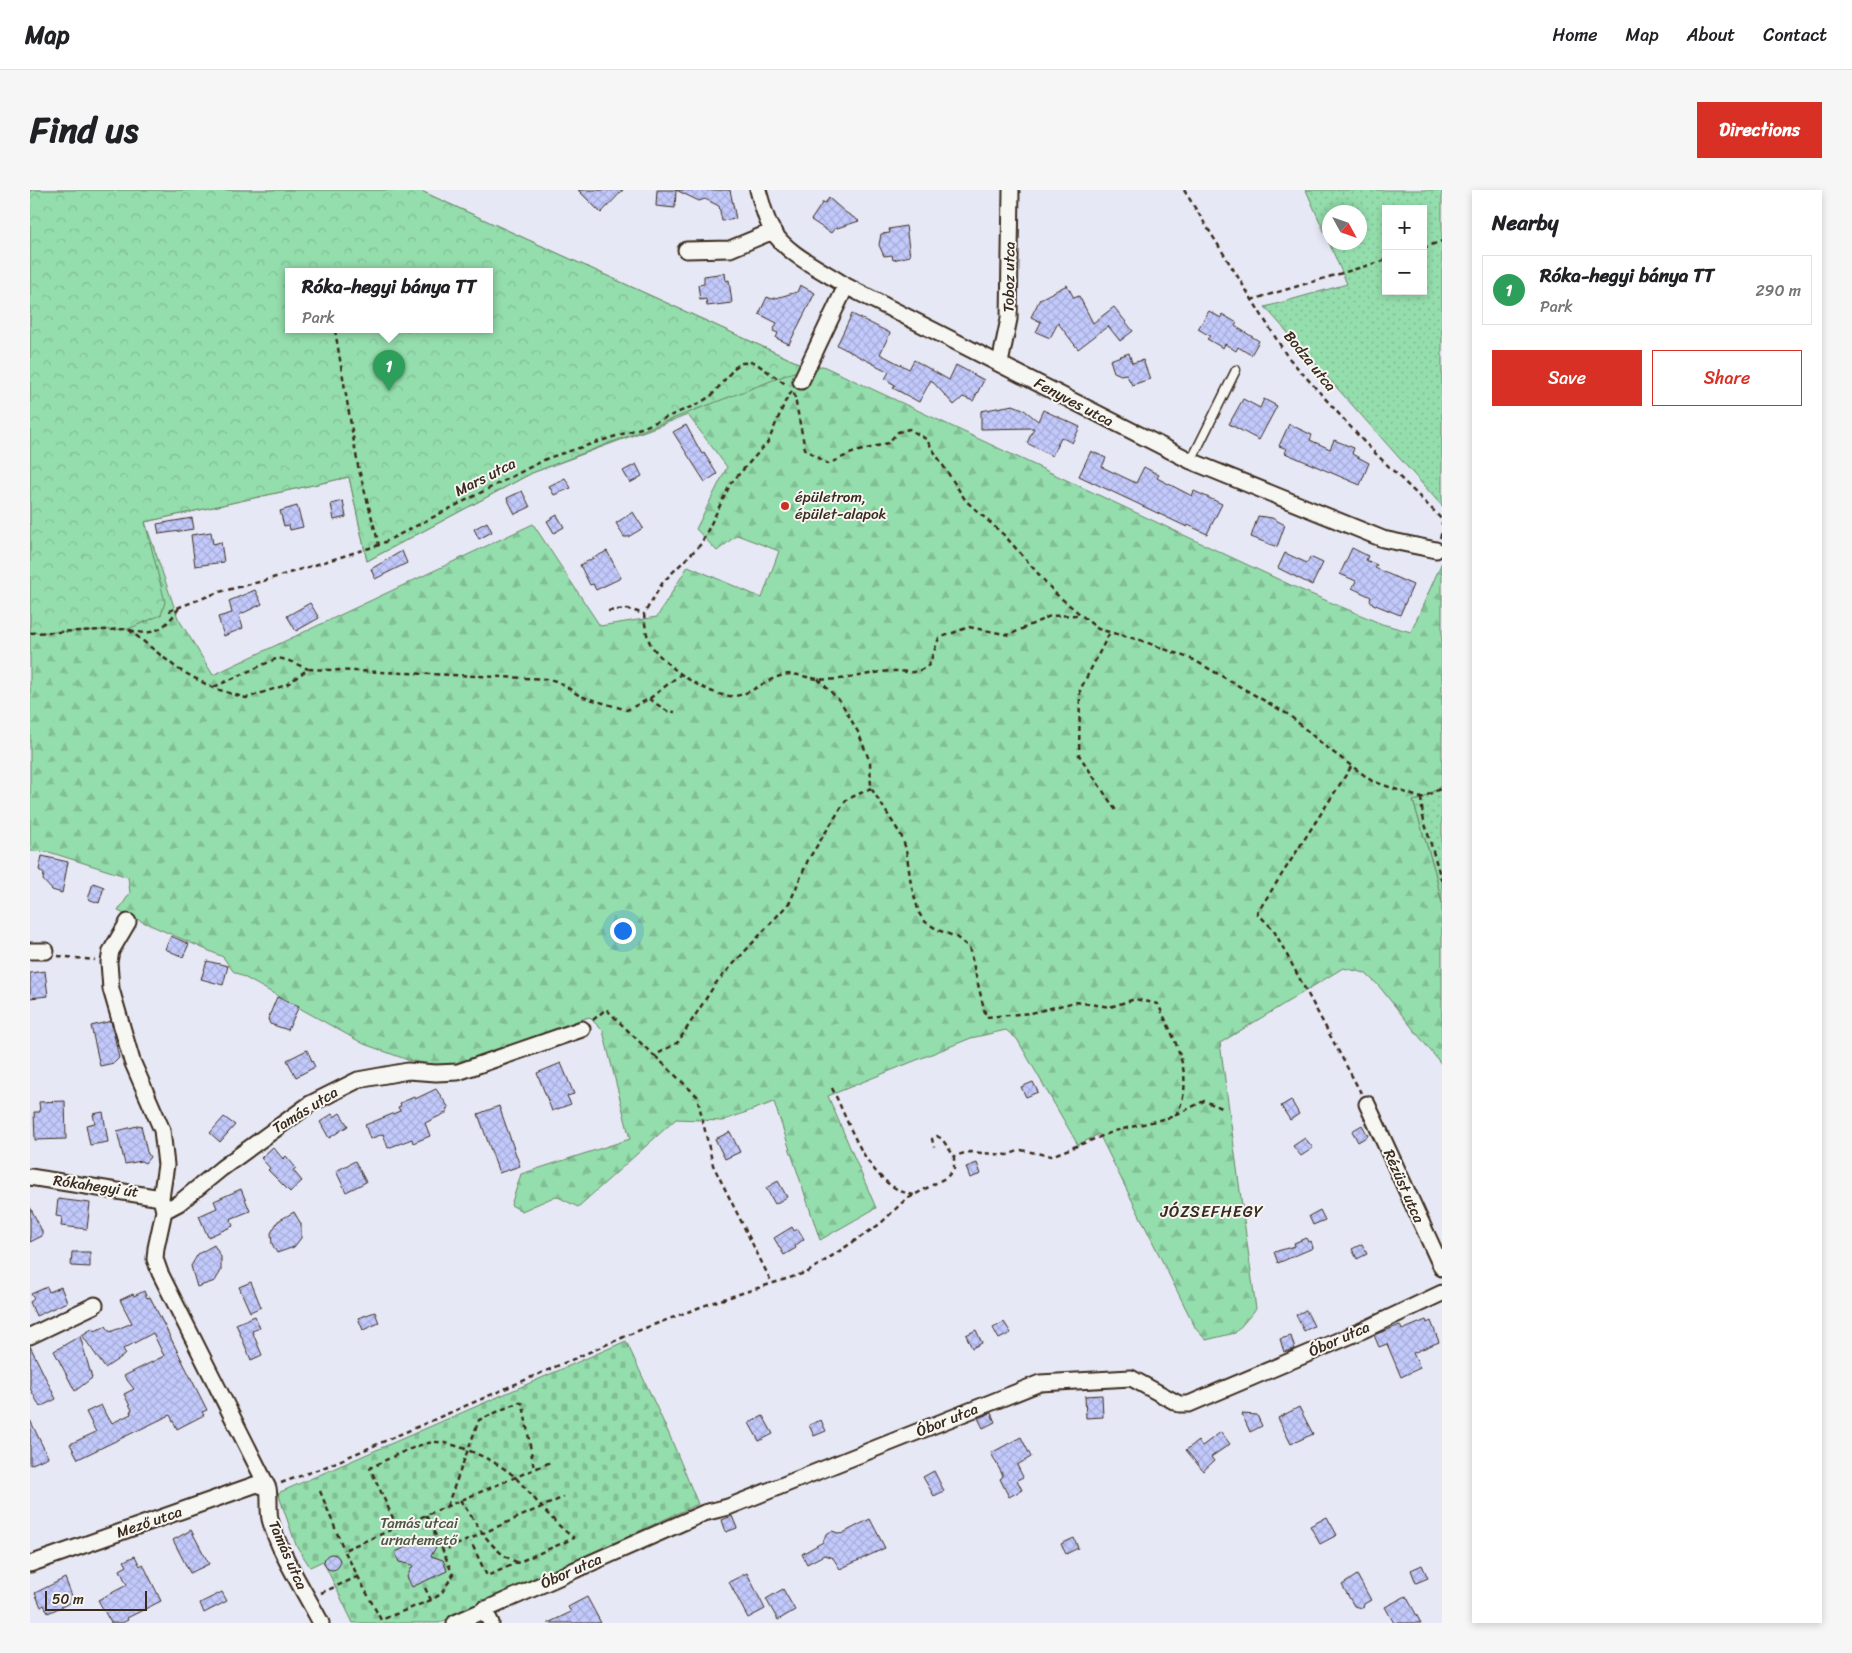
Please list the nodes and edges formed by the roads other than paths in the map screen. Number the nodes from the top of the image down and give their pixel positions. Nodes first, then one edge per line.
1 (758, 190) edge
2 (1011, 190) edge
3 (773, 231) junction
4 (686, 250) dead end
5 (846, 286) junction
6 (1000, 363) junction
7 (1236, 370) dead end
8 (797, 385) road end
9 (1191, 461) junction
10 (1436, 550) dead end
11 (128, 922) dead end
12 (30, 951) edge
13 (46, 951) road end
14 (582, 1029) road end
15 (1367, 1104) road end
16 (30, 1176) edge
17 (163, 1204) junction
18 (1442, 1268) edge
19 (1442, 1293) edge
20 (96, 1305) dead end
21 (30, 1336) edge
22 (268, 1488) junction
23 (30, 1564) edge
24 (484, 1609) junction
25 (321, 1623) edge
26 (454, 1623) edge
27 (491, 1623) edge

1 - 3 street, Fenyves utca
2 - 6 street, Toboz utca
3 - 4 street
3 - 5 street, Fenyves utca
5 - 6 street, Fenyves utca
5 - 8 street
6 - 9 street, Fenyves utca
7 - 9 lane
9 - 10 street, Fenyves utca
11 - 17 street, Tamás utca
12 - 13 street
14 - 17 street, Tamás utca
15 - 18 street, Rézüst utca
16 - 17 street, Rókahegyi út
17 - 22 street, Tamás utca
19 - 24 street, Óbor utca
20 - 21 street
22 - 23 street, Mező utca
22 - 25 street, Tamás utca
24 - 26 street, Óbor utca
24 - 27 street

